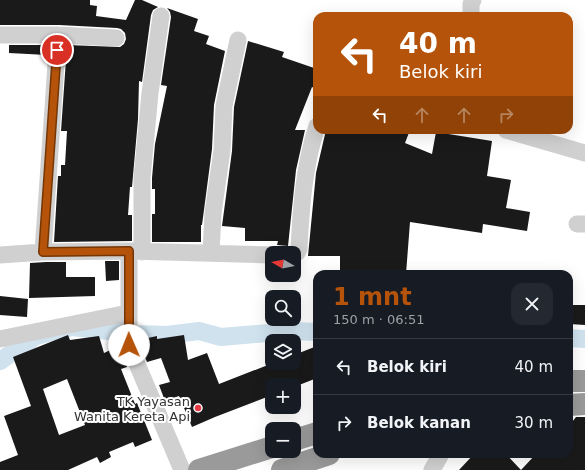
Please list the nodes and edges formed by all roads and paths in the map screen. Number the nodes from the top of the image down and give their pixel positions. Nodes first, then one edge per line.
1 (473, 0) edge
2 (471, 12) edge
3 (161, 16) dead end
4 (0, 35) edge
5 (58, 35) junction
6 (116, 38) dead end
7 (238, 40) dead end
8 (314, 134) edge
9 (520, 134) edge
10 (585, 153) edge
11 (297, 246) edge
12 (136, 251) junction
13 (43, 252) junction
14 (211, 253) junction
15 (0, 255) edge
16 (265, 255) edge
17 (129, 317) junction
18 (0, 339) edge
19 (573, 381) edge
20 (585, 381) edge
21 (585, 404) edge
22 (573, 405) edge
23 (313, 434) edge
24 (301, 438) edge
25 (265, 449) edge
26 (317, 458) edge
27 (432, 458) edge
28 (438, 458) edge
29 (182, 470) edge
30 (199, 470) edge
31 (282, 470) edge
32 (431, 470) edge

1 - 2 street
3 - 12 street
4 - 5 street
5 - 6 street
5 - 13 street
7 - 14 street
8 - 11 street
9 - 10 street
12 - 13 street
12 - 14 street
12 - 17 street
13 - 15 street
14 - 16 street
17 - 18 street
17 - 29 street
19 - 20 highway
21 - 22 highway
23 - 24 highway
25 - 30 highway
26 - 31 highway
27 - 32 street
28 - 32 street

